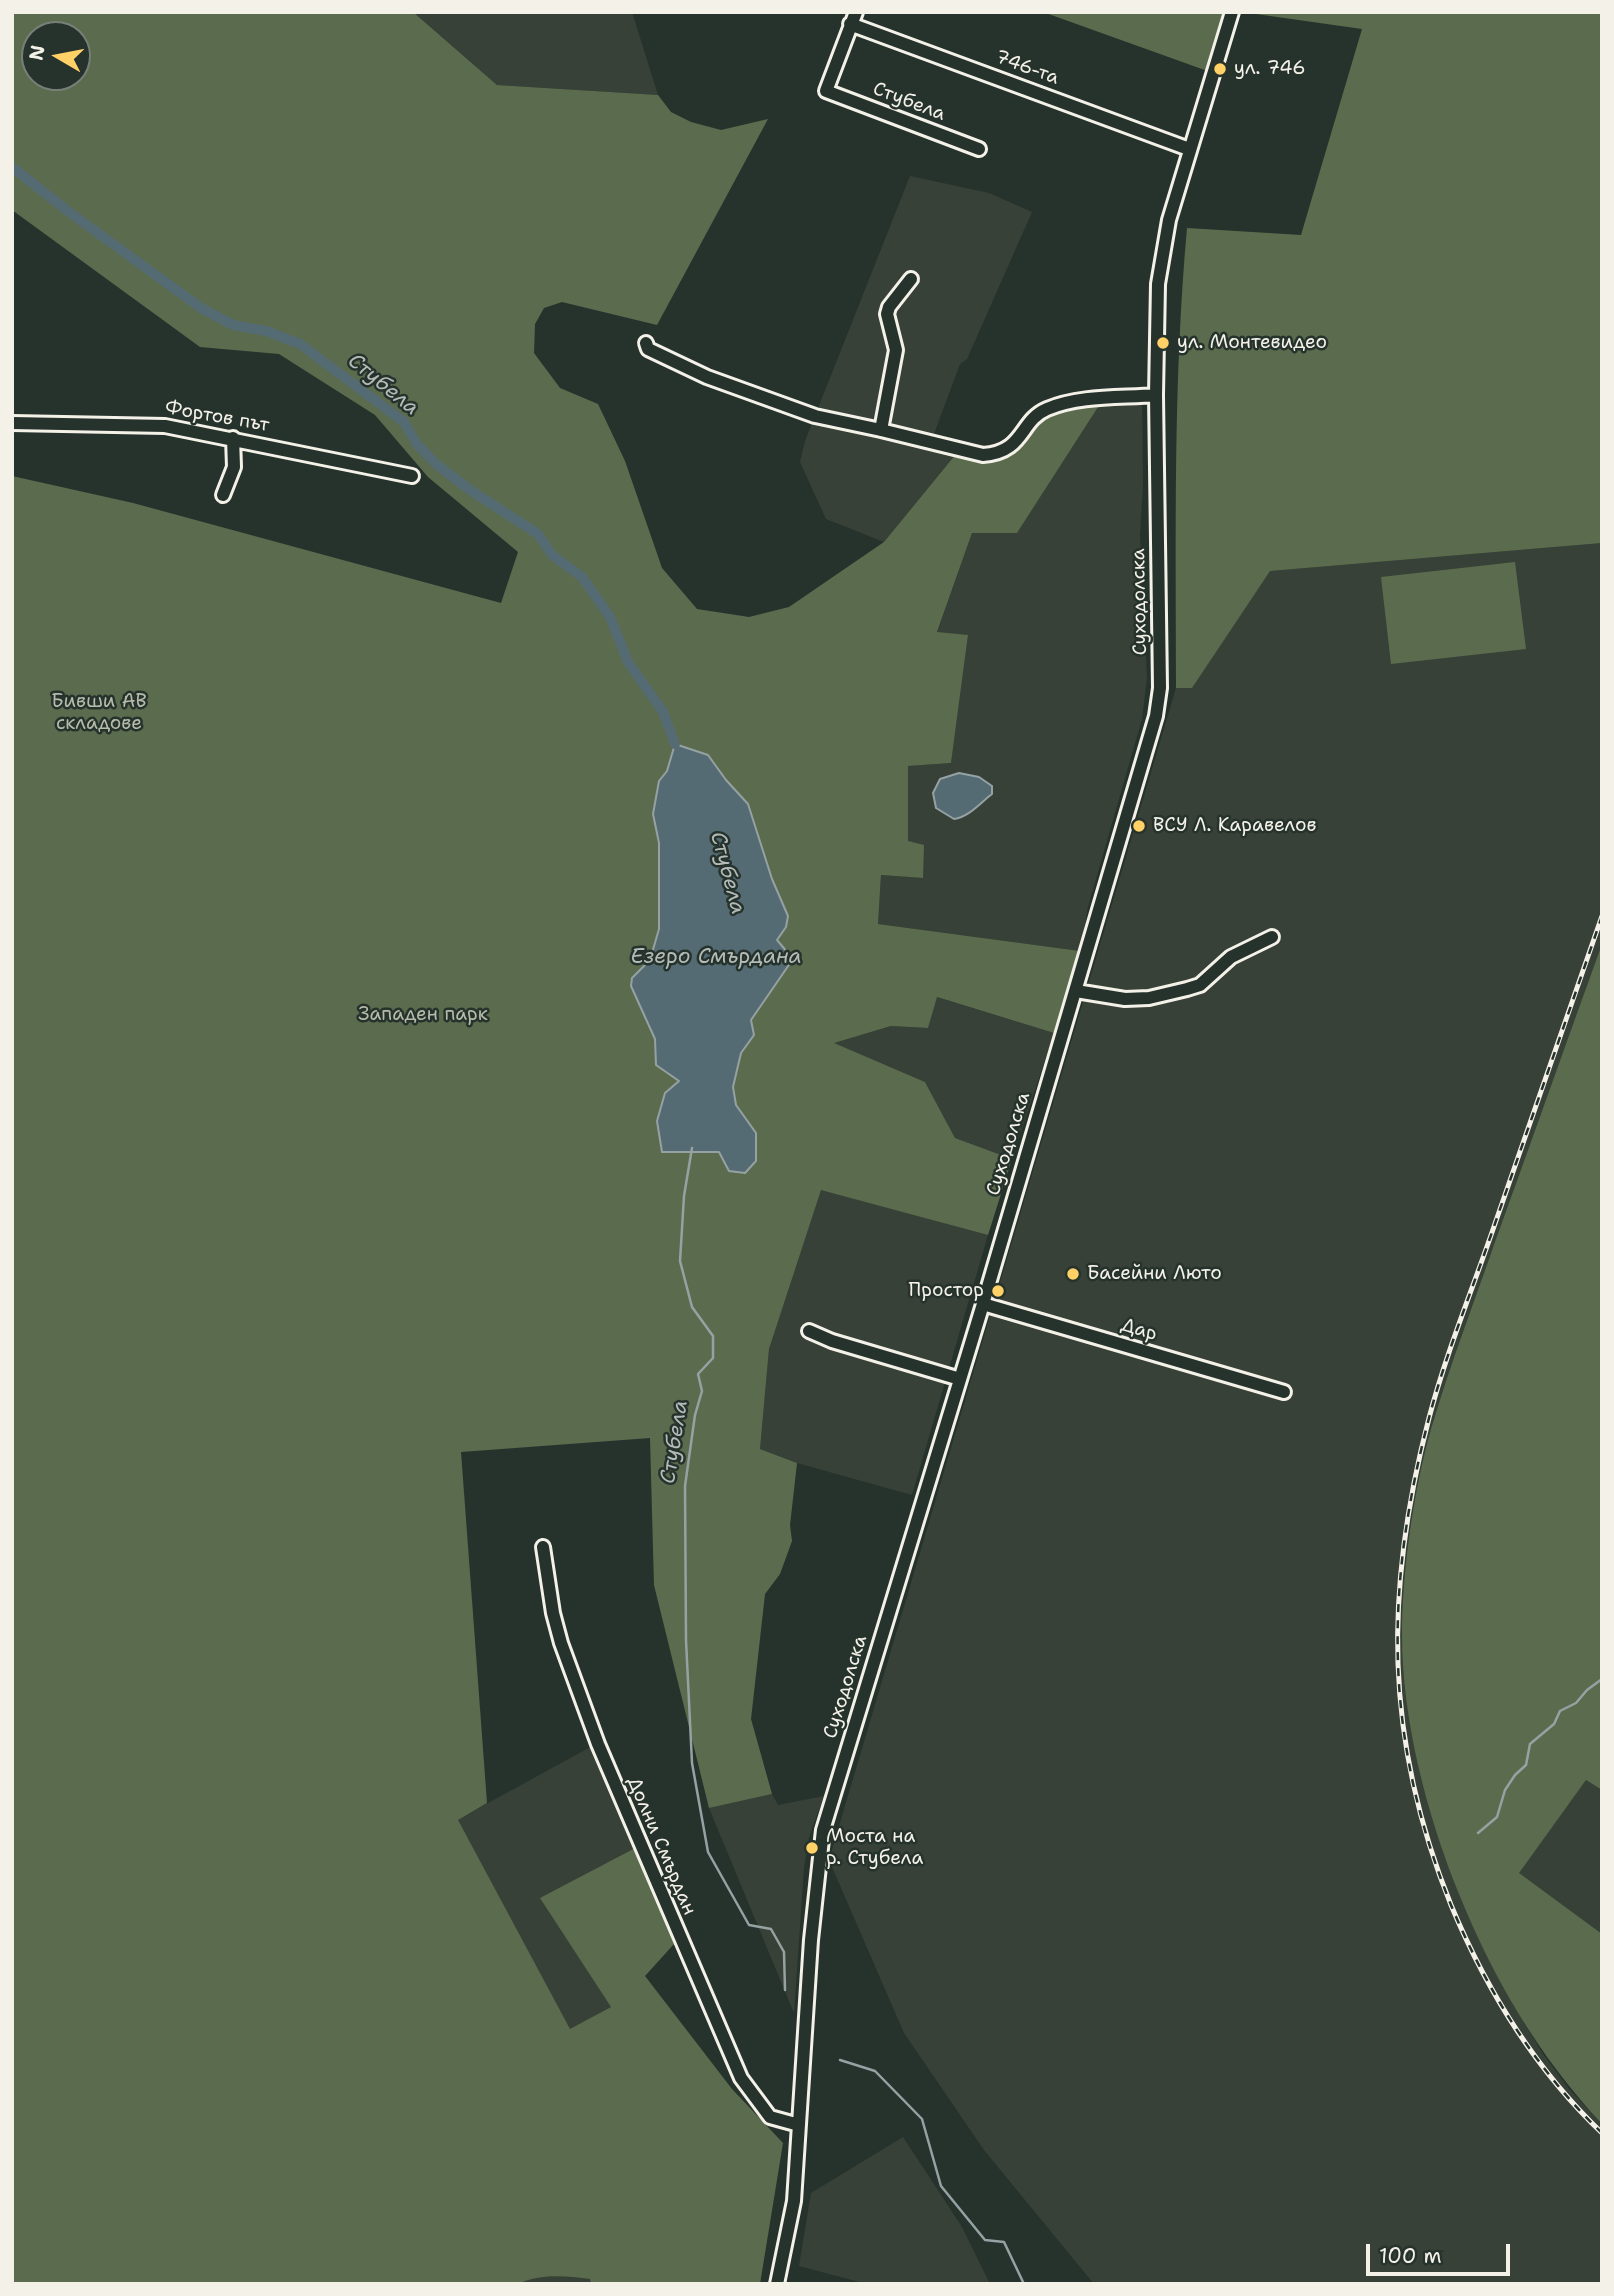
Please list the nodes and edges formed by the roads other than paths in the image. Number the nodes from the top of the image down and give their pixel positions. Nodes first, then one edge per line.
1 (1232, 12) edge
2 (853, 18) edge
3 (979, 149) dead end
4 (1189, 149) junction
5 (911, 279) dead end
6 (646, 343) dead end
7 (1156, 395) junction
8 (12, 423) edge
9 (881, 429) junction
10 (233, 438) junction
11 (412, 476) dead end
12 (223, 495) dead end
13 (1272, 937) dead end
14 (1076, 991) junction
15 (983, 1304) junction
16 (809, 1331) dead end
17 (960, 1379) junction
18 (1284, 1392) dead end
19 (542, 1547) dead end
20 (799, 2124) junction
21 (777, 2284) edge

1 - 4 street, Суходолска
2 - 3 street, Стубела
2 - 4 street, 746-та
4 - 7 street, Суходолска
5 - 9 street
6 - 9 street
7 - 9 street
7 - 14 street, Суходолска
8 - 10 street, Фортов път
10 - 11 street, Фортов път
10 - 12 street
13 - 14 street
14 - 15 street, Суходолска
15 - 17 street, Суходолска
15 - 18 street, Дар
16 - 17 street
17 - 20 street, Суходолска
19 - 20 street, Долни Смърдан
20 - 21 street, Суходолска

